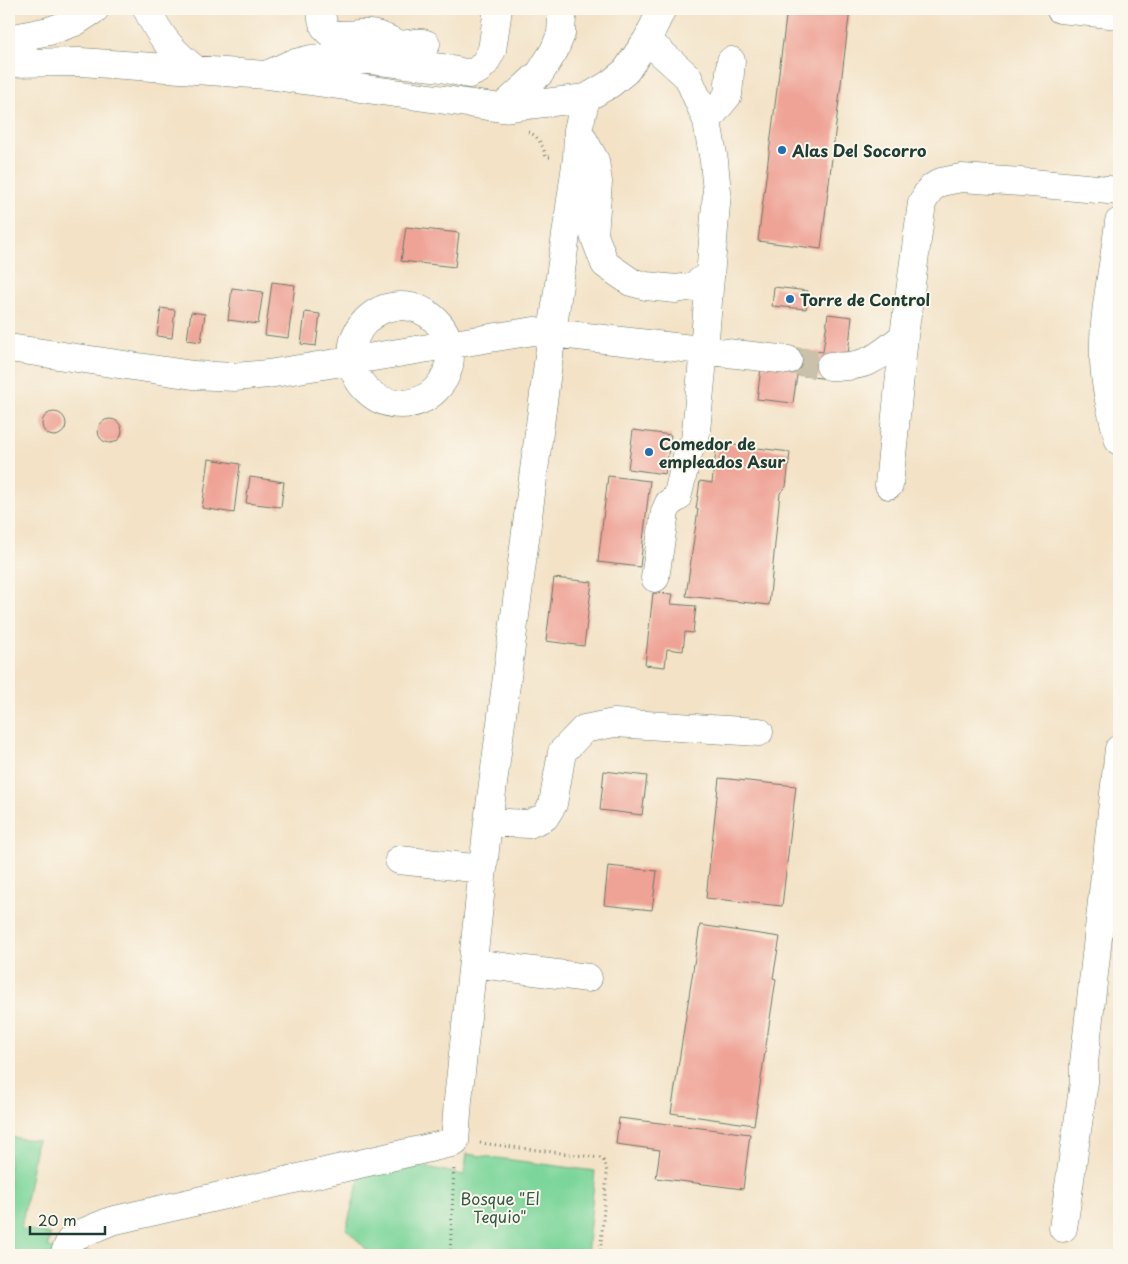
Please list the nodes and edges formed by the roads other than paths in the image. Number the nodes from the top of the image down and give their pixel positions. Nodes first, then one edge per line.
1 (96, 9) edge
2 (147, 9) edge
3 (321, 9) edge
4 (498, 9) edge
5 (564, 9) edge
6 (662, 9) edge
7 (1060, 9) edge
8 (1119, 15) edge
9 (9, 39) edge
10 (647, 40) junction
11 (426, 44) dead end
12 (731, 61) dead end
13 (9, 63) edge
14 (196, 70) junction
15 (267, 75) junction
16 (586, 98) junction
17 (502, 108) junction
18 (707, 121) junction
19 (578, 130) junction
20 (1119, 191) edge
21 (1119, 222) edge
22 (710, 274) junction
23 (552, 333) junction
24 (904, 336) junction
25 (450, 344) junction
26 (9, 348) edge
27 (704, 350) junction
28 (352, 360) junction
29 (788, 360) tunnel mouth
30 (830, 366) tunnel mouth
31 (1119, 441) edge
32 (889, 485) dead end
33 (655, 578) dead end
34 (759, 732) dead end
35 (1119, 749) edge
36 (488, 822) junction
37 (399, 860) dead end
38 (483, 870) junction
39 (473, 964) junction
40 (588, 978) dead end
41 (1063, 1228) dead end
42 (64, 1255) edge

1 - 9 street
2 - 14 street
3 - 11 street
4 - 15 street
5 - 17 street
6 - 10 street
7 - 8 street
10 - 16 street
10 - 18 street
12 - 18 street
13 - 14 street
14 - 15 street
15 - 17 street
16 - 17 street
16 - 19 street
18 - 22 street
19 - 22 street
19 - 23 street
20 - 24 street
21 - 31 street
22 - 27 street
23 - 25 street
23 - 27 street
23 - 36 street
24 - 30 street
24 - 32 street
25 - 28 street
25 - 28 street
25 - 28 street
26 - 28 street
27 - 29 street
27 - 33 street
34 - 36 street
35 - 41 street
36 - 38 street
37 - 38 street
38 - 39 street
39 - 40 street
39 - 42 street

